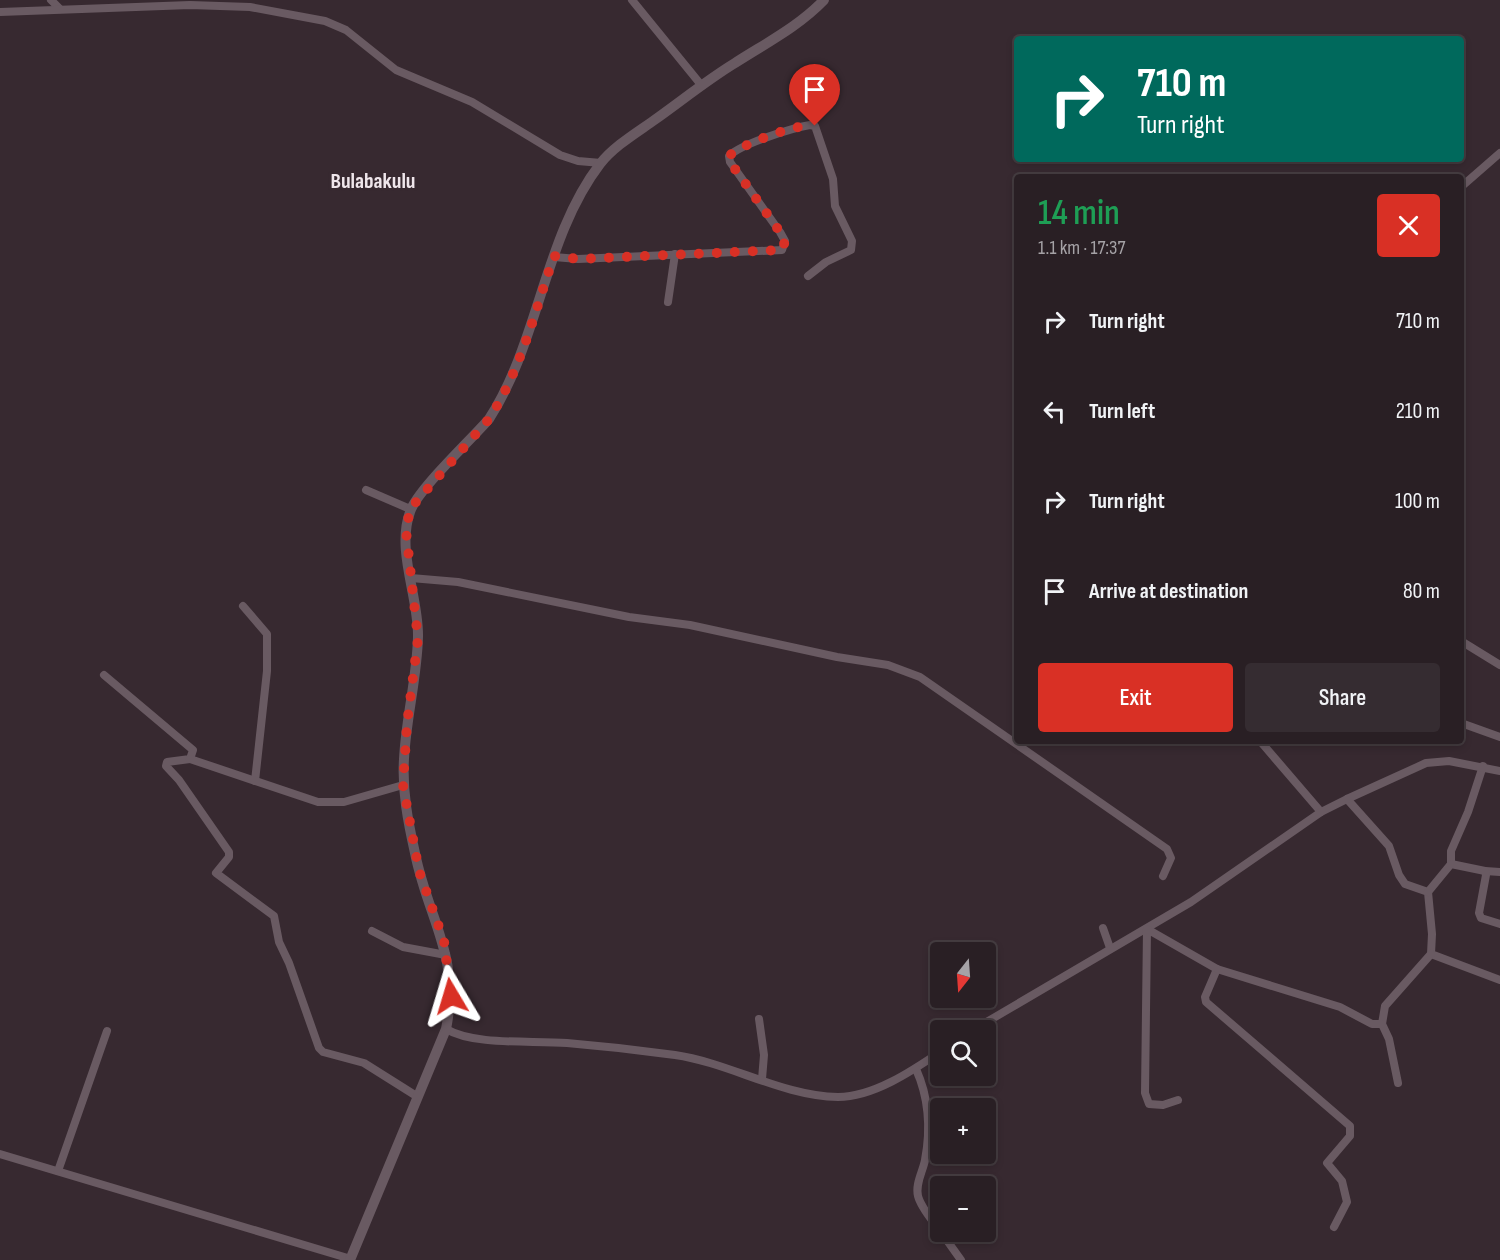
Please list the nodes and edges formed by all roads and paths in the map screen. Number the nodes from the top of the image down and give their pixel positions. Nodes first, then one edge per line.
1 (51, 0) edge
2 (632, 0) edge
3 (824, 0) edge
4 (60, 9) junction
5 (0, 12) edge
6 (702, 86) junction
7 (1500, 153) edge
8 (600, 164) junction
9 (1464, 184) edge
10 (675, 254) junction
11 (554, 256) junction
12 (808, 276) dead end
13 (668, 302) dead end
14 (366, 490) dead end
15 (410, 509) junction
16 (411, 578) junction
17 (243, 606) dead end
18 (1464, 643) edge
19 (1500, 665) edge
20 (104, 675) dead end
21 (1464, 724) edge
22 (1500, 737) edge
23 (1014, 742) edge
24 (1017, 744) edge
25 (1263, 744) edge
26 (190, 759) junction
27 (1483, 766) junction
28 (1500, 771) edge
29 (255, 781) junction
30 (403, 785) junction
31 (1347, 799) junction
32 (1322, 812) junction
33 (1451, 864) junction
34 (1485, 871) junction
35 (1500, 872) edge
36 (1162, 876) dead end
37 (1428, 892) junction
38 (1500, 924) edge
39 (1103, 928) dead end
40 (1147, 929) junction
41 (372, 931) dead end
42 (1110, 948) junction
43 (1431, 954) junction
44 (446, 955) junction
45 (1218, 969) junction
46 (1500, 980) edge
47 (759, 1019) dead end
48 (990, 1020) edge
49 (1382, 1024) junction
50 (446, 1029) junction
51 (108, 1031) dead end
52 (930, 1059) edge
53 (916, 1069) junction
54 (762, 1079) junction
55 (1398, 1083) dead end
56 (418, 1097) junction
57 (1178, 1101) dead end
58 (0, 1154) edge
59 (58, 1170) junction
60 (930, 1216) edge
61 (1334, 1227) dead end
62 (949, 1242) edge
63 (351, 1260) edge
64 (961, 1260) edge

1 - 4 street
2 - 6 street
3 - 6 street
4 - 5 street
4 - 8 street
6 - 8 street
7 - 9 street
8 - 11 street
10 - 11 street
10 - 12 street
10 - 13 street
11 - 15 street
14 - 15 street
15 - 16 street
16 - 23 street
16 - 30 street
17 - 29 street
18 - 19 street
20 - 26 street
21 - 22 street
24 - 36 street
25 - 32 street
26 - 29 street
26 - 56 street
27 - 28 street
27 - 31 street
27 - 33 street
29 - 30 street
30 - 44 street
31 - 32 street
31 - 37 street
32 - 40 street
33 - 34 street
33 - 37 street
34 - 35 street
34 - 38 street
37 - 43 street
39 - 42 street
40 - 42 street
40 - 45 street
40 - 57 street
41 - 44 street
42 - 48 street
43 - 46 street
43 - 49 street
44 - 50 street
45 - 49 street
45 - 61 street
47 - 54 street
49 - 55 street
50 - 54 street
50 - 56 street
51 - 59 street
52 - 53 street
53 - 54 street
53 - 60 street
56 - 63 street
58 - 59 street
59 - 63 street
62 - 64 street

